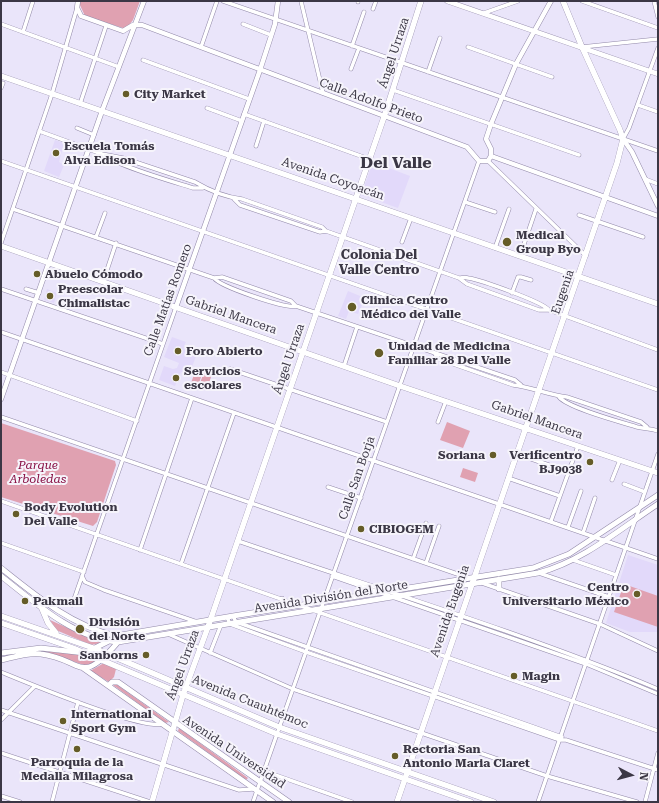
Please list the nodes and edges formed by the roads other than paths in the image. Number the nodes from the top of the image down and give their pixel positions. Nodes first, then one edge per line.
1 (33, 1) edge
2 (78, 1) edge
3 (144, 1) edge
4 (217, 1) edge
5 (223, 1) edge
6 (278, 1) edge
7 (301, 1) edge
8 (376, 1) edge
9 (421, 1) edge
10 (447, 1) edge
11 (518, 1) edge
12 (551, 1) edge
13 (563, 1) edge
14 (582, 1) edge
15 (654, 1) edge
16 (373, 9) dead end
17 (364, 12) dead end
18 (483, 14) junction
19 (77, 15) junction
20 (658, 17) edge
21 (276, 19) junction
22 (1, 24) edge
23 (136, 24) junction
24 (243, 24) dead end
25 (106, 26) junction
26 (658, 28) edge
27 (307, 30) junction
28 (534, 31) junction
29 (23, 32) junction
30 (271, 35) junction
31 (440, 38) dead end
32 (658, 39) edge
33 (352, 46) junction
34 (201, 47) junction
35 (468, 47) dead end
36 (582, 47) junction
37 (66, 48) junction
38 (359, 48) junction
39 (658, 48) edge
40 (96, 58) junction
41 (143, 60) dead end
42 (402, 63) junction
43 (516, 64) junction
44 (119, 67) junction
45 (351, 69) dead end
46 (260, 70) junction
47 (650, 71) junction
48 (428, 72) junction
49 (658, 74) edge
50 (1, 76) edge
51 (552, 77) dead end
52 (3, 83) dead end
53 (1, 88) edge
54 (393, 90) junction
55 (52, 94) junction
56 (323, 94) junction
57 (502, 97) junction
58 (250, 99) junction
59 (80, 104) junction
60 (638, 105) junction
61 (207, 108) dead end
62 (102, 112) junction
63 (658, 112) edge
64 (244, 114) junction
65 (384, 117) junction
66 (242, 121) junction
67 (264, 121) junction
68 (491, 124) junction
69 (77, 128) dead end
70 (39, 131) junction
71 (94, 135) junction
72 (623, 138) junction
73 (256, 146) dead end
74 (89, 149) junction
75 (658, 151) edge
76 (102, 154) junction
77 (230, 155) junction
78 (579, 155) dead end
79 (123, 158) junction
80 (369, 158) junction
81 (489, 158) junction
82 (1, 161) edge
83 (479, 161) junction
84 (122, 164) junction
85 (150, 167) junction
86 (26, 170) junction
87 (149, 173) junction
88 (183, 178) junction
89 (645, 179) junction
90 (181, 184) junction
91 (658, 184) edge
92 (76, 188) junction
93 (203, 188) junction
94 (217, 193) junction
95 (606, 197) junction
96 (356, 198) junction
97 (234, 199) junction
98 (465, 202) junction
99 (658, 206) edge
100 (13, 209) junction
101 (509, 209) dead end
102 (536, 209) junction
103 (495, 212) dead end
104 (104, 213) dead end
105 (579, 215) dead end
106 (658, 216) edge
107 (411, 218) junction
108 (598, 222) junction
109 (63, 225) junction
110 (203, 231) junction
111 (326, 231) junction
112 (454, 233) junction
113 (96, 237) junction
114 (343, 237) junction
115 (643, 237) dead end
116 (402, 242) dead end
117 (116, 243) junction
118 (1, 244) edge
119 (495, 248) junction
120 (520, 256) junction
121 (586, 256) junction
122 (50, 263) junction
123 (190, 269) junction
124 (441, 272) junction
125 (329, 276) junction
126 (579, 277) junction
127 (214, 278) junction
128 (459, 278) junction
129 (532, 280) dead end
130 (103, 282) junction
131 (1, 289) edge
132 (26, 289) dead end
133 (255, 289) junction
134 (510, 292) junction
135 (39, 293) junction
136 (253, 295) junction
137 (505, 298) junction
138 (36, 302) junction
139 (658, 304) edge
140 (296, 306) junction
141 (176, 307) junction
142 (428, 310) junction
143 (548, 310) junction
144 (316, 313) junction
145 (566, 316) junction
146 (357, 327) junction
147 (1, 332) edge
148 (22, 340) junction
149 (163, 344) junction
150 (414, 347) junction
151 (658, 350) edge
152 (303, 352) junction
153 (435, 354) junction
154 (553, 354) junction
155 (344, 366) junction
156 (476, 366) junction
157 (230, 369) dead end
158 (474, 371) junction
159 (1, 372) edge
160 (10, 375) junction
161 (150, 383) junction
162 (522, 385) junction
163 (400, 386) junction
164 (290, 390) junction
165 (658, 390) edge
166 (539, 391) junction
167 (559, 397) junction
168 (192, 398) junction
169 (1, 399) edge
170 (446, 401) junction
171 (602, 408) junction
172 (234, 413) junction
173 (600, 415) junction
174 (1, 417) edge
175 (137, 421) junction
176 (387, 422) junction
177 (438, 422) dead end
178 (276, 427) junction
179 (647, 427) junction
180 (526, 428) junction
181 (658, 431) edge
182 (578, 446) junction
183 (517, 454) junction
184 (658, 454) edge
185 (124, 459) junction
186 (374, 460) junction
187 (620, 460) junction
188 (569, 472) junction
189 (655, 472) edge
190 (166, 473) junction
191 (508, 478) junction
192 (612, 480) dead end
193 (624, 484) dead end
194 (328, 487) dead end
195 (207, 488) junction
196 (581, 491) dead end
197 (645, 492) junction
198 (658, 495) edge
199 (560, 496) junction
200 (361, 498) junction
201 (595, 498) dead end
202 (1, 502) edge
203 (251, 503) junction
204 (499, 503) junction
205 (658, 504) edge
206 (640, 507) junction
207 (635, 519) junction
208 (551, 521) junction
209 (426, 523) dead end
210 (439, 526) dead end
211 (568, 527) junction
212 (583, 533) junction
213 (97, 535) junction
214 (347, 536) junction
215 (595, 537) junction
216 (604, 540) junction
217 (238, 541) junction
218 (1, 543) edge
219 (626, 548) junction
220 (140, 550) junction
221 (413, 559) junction
222 (658, 559) edge
223 (573, 560) junction
224 (426, 563) junction
225 (181, 564) junction
226 (1, 568) edge
227 (538, 573) junction
228 (83, 574) junction
229 (333, 575) junction
230 (616, 575) junction
231 (1, 576) edge
232 (225, 579) junction
233 (499, 579) junction
234 (471, 581) junction
235 (481, 582) junction
236 (499, 589) junction
237 (381, 593) junction
238 (391, 594) junction
239 (402, 595) junction
240 (37, 596) junction
241 (609, 596) junction
242 (282, 599) junction
243 (324, 602) junction
244 (72, 605) dead end
245 (301, 605) junction
246 (41, 606) junction
247 (282, 608) junction
248 (313, 610) junction
249 (321, 610) junction
250 (1, 616) edge
251 (232, 616) junction
252 (227, 617) junction
253 (459, 617) junction
254 (210, 620) junction
255 (198, 622) junction
256 (1, 623) edge
257 (233, 623) junction
258 (600, 624) junction
259 (221, 625) junction
260 (208, 627) junction
261 (58, 634) junction
262 (167, 634) junction
263 (116, 636) junction
264 (525, 640) junction
265 (108, 642) junction
266 (118, 642) junction
267 (307, 647) junction
268 (200, 648) junction
269 (96, 649) junction
270 (658, 651) edge
271 (210, 652) junction
272 (306, 652) junction
273 (1, 653) edge
274 (85, 653) junction
275 (108, 654) junction
276 (446, 656) junction
277 (1, 660) edge
278 (102, 660) junction
279 (587, 660) junction
280 (586, 664) junction
281 (605, 667) junction
282 (83, 668) junction
283 (371, 670) junction
284 (1, 672) edge
285 (604, 672) junction
286 (369, 674) junction
287 (630, 680) junction
288 (109, 685) junction
289 (35, 686) junction
290 (186, 687) junction
291 (293, 689) junction
292 (658, 689) edge
293 (183, 694) junction
294 (433, 694) junction
295 (658, 694) edge
296 (445, 696) junction
297 (443, 700) junction
298 (573, 701) junction
299 (78, 702) junction
300 (1, 710) edge
301 (8, 713) junction
302 (498, 717) junction
303 (1, 720) edge
304 (174, 723) junction
305 (162, 724) junction
306 (279, 728) junction
307 (172, 731) junction
308 (658, 731) edge
309 (420, 732) junction
310 (70, 733) junction
311 (277, 734) junction
312 (561, 738) junction
313 (1, 753) edge
314 (658, 753) edge
315 (163, 764) junction
316 (656, 769) edge
317 (264, 771) junction
318 (60, 772) junction
319 (407, 772) junction
320 (547, 776) junction
321 (404, 780) junction
322 (260, 782) junction
323 (255, 790) junction
324 (1, 796) edge
325 (20, 802) edge
326 (52, 802) edge
327 (151, 802) edge
328 (254, 802) edge
329 (273, 802) edge
330 (289, 802) edge
331 (352, 802) edge
332 (397, 802) edge
333 (471, 802) edge
334 (494, 802) edge
335 (538, 802) edge
336 (637, 802) edge
337 (645, 802) edge

1 - 29 street
2 - 19 street
3 - 23 street
4 - 34 street
5 - 21 street
6 - 21 street, Calle Matías Romero
7 - 27 street
8 - 16 street
9 - 42 main road, Ángel Urraza
10 - 18 street
11 - 18 street
12 - 28 street
13 - 36 main road
14 - 26 street
15 - 20 street
17 - 33 street
18 - 28 street
19 - 25 street
19 - 37 street
21 - 27 street
21 - 30 street, Calle Matías Romero
22 - 29 street
23 - 25 street
23 - 34 street, Calle Adolfo Prieto
23 - 44 street
24 - 30 street
25 - 40 street
27 - 33 street
27 - 56 street
28 - 36 street
28 - 43 street
29 - 37 street
30 - 46 street, Calle Matías Romero
31 - 48 street
32 - 36 street
33 - 38 street
34 - 46 street, Calle Adolfo Prieto
35 - 43 street
36 - 47 street
36 - 72 main road
37 - 40 street
37 - 55 street
38 - 42 street
38 - 45 street
39 - 47 street
40 - 44 street
40 - 59 street
41 - 58 street
42 - 48 street
42 - 54 main road, Ángel Urraza
43 - 51 street
43 - 57 street
44 - 62 street
46 - 56 street, Calle Adolfo Prieto
46 - 58 street, Calle Matías Romero
47 - 49 street
47 - 60 street
48 - 57 street
50 - 55 main road, Avenida Coyoacán
52 - 53 street
54 - 65 main road, Ángel Urraza
54 - 68 street
55 - 59 main road, Avenida Coyoacán
55 - 70 street
56 - 65 street, Calle Adolfo Prieto
57 - 68 street
57 - 72 street
58 - 64 street, Calle Matías Romero
59 - 62 main road, Avenida Coyoacán
60 - 63 street
60 - 72 street
61 - 66 street
62 - 71 street
62 - 77 main road, Avenida Coyoacán
64 - 66 street, Calle Matías Romero
64 - 67 street
65 - 80 main road, Ángel Urraza
65 - 83 street, Calle Adolfo Prieto
66 - 77 street, Calle Matías Romero
67 - 73 street
67 - 80 street
68 - 78 street
68 - 81 street
69 - 71 street
70 - 74 street
70 - 86 street
71 - 74 street
72 - 75 street
72 - 89 street
72 - 95 main road, Eugenia
74 - 76 street
74 - 92 street
76 - 79 street
76 - 84 street
77 - 94 street, Calle Matías Romero
77 - 96 main road, Avenida Coyoacán
79 - 84 street
79 - 85 street
80 - 96 main road, Ángel Urraza
81 - 83 street
81 - 95 street
81 - 102 street
82 - 86 street
83 - 98 street, Calle San Borja
84 - 87 street
85 - 87 street
85 - 88 street
86 - 92 street
86 - 100 street
87 - 90 street
88 - 90 street
88 - 93 street
89 - 91 street
89 - 99 street
90 - 93 street
92 - 109 street
92 - 110 street
93 - 94 street
94 - 97 street
94 - 110 street, Calle Matías Romero
95 - 106 street
95 - 108 main road, Eugenia
96 - 107 main road, Avenida Coyoacán
96 - 114 main road, Ángel Urraza
97 - 111 street
97 - 111 street
98 - 103 street
98 - 112 street, Calle San Borja
100 - 109 street
100 - 118 street
101 - 119 street
102 - 120 street
102 - 121 street
104 - 113 street
105 - 108 street
107 - 112 main road, Avenida Coyoacán
107 - 116 street
108 - 115 street
108 - 121 main road, Eugenia
109 - 113 street
109 - 122 street
110 - 123 street, Calle Matías Romero
110 - 125 street
111 - 114 street
112 - 119 main road, Avenida Coyoacán
112 - 124 street, Calle San Borja
113 - 117 street
114 - 124 street
114 - 125 main road, Ángel Urraza
117 - 123 street
117 - 130 street
118 - 122 main road, Gabriel Mancera
119 - 120 main road, Avenida Coyoacán
120 - 126 main road, Avenida Coyoacán
121 - 126 main road, Eugenia
122 - 130 main road, Gabriel Mancera
122 - 135 street
123 - 127 street
123 - 141 street, Calle Matías Romero
124 - 128 street
124 - 142 street, Calle San Borja
125 - 142 street
125 - 144 main road, Ángel Urraza
126 - 139 main road, Avenida Coyoacán
126 - 145 main road, Eugenia
127 - 133 street
127 - 136 street
128 - 134 street
128 - 137 street
129 - 134 street
130 - 141 main road, Gabriel Mancera
131 - 138 street
132 - 135 street
133 - 136 street
133 - 140 street
134 - 137 street
134 - 143 street
135 - 138 street
136 - 140 street
137 - 143 street
138 - 148 street
138 - 149 street
140 - 144 street
141 - 149 street, Calle Matías Romero
141 - 152 main road, Gabriel Mancera
142 - 150 street, Calle San Borja
142 - 154 street
143 - 145 street
144 - 146 street
144 - 152 main road, Ángel Urraza
145 - 151 street
145 - 154 main road, Eugenia
146 - 150 street
146 - 155 street
147 - 148 street
148 - 160 street
148 - 161 street
149 - 161 street, Calle Matías Romero
150 - 153 street
150 - 163 street, Calle San Borja
152 - 155 main road, Gabriel Mancera
152 - 164 main road, Ángel Urraza
153 - 156 street
153 - 158 street
154 - 165 street
154 - 166 main road, Eugenia
155 - 163 main road, Gabriel Mancera
156 - 158 street
156 - 162 street
157 - 164 street
158 - 162 street
159 - 160 street
160 - 169 street
160 - 175 street
161 - 168 street
161 - 175 street, Calle Matías Romero
162 - 166 street
163 - 170 main road, Gabriel Mancera
163 - 176 street, Calle San Borja
164 - 176 street
164 - 178 main road, Ángel Urraza
166 - 167 street
166 - 180 main road, Eugenia
167 - 171 street
167 - 173 street
168 - 172 street
168 - 190 street
170 - 177 street
170 - 180 main road, Gabriel Mancera
171 - 173 street
171 - 179 street
172 - 178 street
172 - 195 street
173 - 179 street
174 - 185 street
175 - 185 street, Calle Matías Romero
176 - 186 street, Calle San Borja
178 - 186 street
178 - 203 main road, Ángel Urraza
179 - 181 street
180 - 182 main road, Gabriel Mancera
180 - 183 main road, Avenida Eugenia
182 - 187 main road, Gabriel Mancera
182 - 188 street
183 - 188 street
183 - 191 main road, Avenida Eugenia
184 - 189 street
185 - 190 street
185 - 213 street, Calle Matías Romero
186 - 200 street, Calle San Borja
186 - 204 street
187 - 189 main road, Gabriel Mancera
187 - 192 street
188 - 199 street
189 - 197 street
190 - 195 street
190 - 220 street
191 - 199 street
191 - 204 main road, Avenida Eugenia
193 - 197 street
194 - 200 street
195 - 203 street
195 - 225 street
196 - 211 street
197 - 206 street
198 - 206 main road, Avenida División del Norte
199 - 208 street
200 - 214 street, Calle San Borja
201 - 212 street
202 - 213 street
203 - 214 street
203 - 217 main road, Ángel Urraza
204 - 208 street
204 - 234 main road, Avenida Eugenia
205 - 207 main road, Avenida División del Norte
206 - 207 street
206 - 215 main road, Avenida División del Norte
207 - 216 main road, Avenida División del Norte
207 - 219 street
208 - 211 street
209 - 221 street
210 - 224 street
211 - 212 street
212 - 215 street
213 - 220 street
213 - 228 street, Calle Matías Romero
214 - 221 street
214 - 229 street, Calle San Borja
215 - 216 street
215 - 234 main road, Avenida División del Norte
216 - 219 street
216 - 223 main road, Avenida División del Norte
217 - 229 street
217 - 232 main road, Ángel Urraza
218 - 228 street
219 - 222 street
219 - 230 street
220 - 225 street
221 - 224 street
223 - 227 main road, Avenida División del Norte
223 - 230 street
224 - 234 street
225 - 232 street
226 - 240 main road
227 - 233 main road, Avenida División del Norte
227 - 241 street
228 - 244 street, Calle Matías Romero
228 - 255 street
229 - 237 street
229 - 238 street
229 - 243 street, Calle San Borja
230 - 241 street
231 - 246 main road
232 - 242 street
232 - 254 main road, Ángel Urraza
233 - 235 main road, Avenida División del Norte
233 - 236 main road
234 - 235 main road, Avenida División del Norte
234 - 238 main road, Avenida División del Norte
234 - 239 main road, Avenida División del Norte
234 - 253 main road, Avenida Eugenia
235 - 236 street
236 - 258 street
237 - 238 main road, Avenida División del Norte
237 - 243 main road, Avenida División del Norte
238 - 239 main road, Avenida División del Norte
238 - 249 main road, Avenida División del Norte
238 - 253 street
239 - 253 street
240 - 246 main road
240 - 263 main road
241 - 258 street
242 - 245 street
242 - 247 main road
243 - 245 main road, Avenida División del Norte
243 - 249 street, Calle San Borja
245 - 247 main road, Avenida División del Norte
245 - 248 street
246 - 261 main road
246 - 265 main road
247 - 251 main road, Avenida División del Norte
248 - 249 main road, Avenida División del Norte
248 - 257 main road, Avenida División del Norte
249 - 267 street, Calle San Borja
249 - 276 street
250 - 261 main road, Avenida Cuauhtémoc
251 - 252 main road, Avenida División del Norte
251 - 257 street
252 - 254 main road, Avenida División del Norte
252 - 257 street
253 - 264 street
253 - 276 main road, Avenida Eugenia
254 - 255 main road, Avenida División del Norte
254 - 260 main road, Ángel Urraza
255 - 263 main road, Avenida División del Norte
256 - 274 main road, Avenida Cuauhtémoc
257 - 259 main road, Avenida División del Norte
257 - 267 street
257 - 272 street
258 - 270 street
258 - 279 street
259 - 260 main road, Avenida División del Norte
259 - 271 street
260 - 262 main road, Avenida División del Norte
260 - 268 main road, Ángel Urraza
261 - 269 main road, Avenida Cuauhtémoc
262 - 266 main road, Avenida División del Norte
262 - 268 street
263 - 265 main road, Avenida División del Norte
264 - 279 street
264 - 280 street
265 - 266 main road
265 - 269 main road, Avenida División del Norte
266 - 275 main road
267 - 272 street, Calle San Borja
267 - 283 street
268 - 271 street
268 - 290 main road, Ángel Urraza
269 - 274 main road, Avenida División del Norte
269 - 275 main road, Avenida Cuauhtémoc
271 - 291 street
272 - 286 street
272 - 291 street, Calle San Borja
273 - 274 main road, Avenida División del Norte
274 - 278 main road, Avenida Cuauhtémoc
275 - 278 main road
275 - 290 main road, Avenida Cuauhtémoc
276 - 294 main road, Avenida Eugenia
276 - 298 street
277 - 282 main road
278 - 282 main road
278 - 293 main road, Avenida Cuauhtémoc
279 - 280 street
279 - 281 street
280 - 285 street
280 - 298 street
281 - 285 street
281 - 287 street
282 - 288 main road, Avenida Universidad
283 - 286 street
283 - 294 street
284 - 289 street
285 - 287 street
286 - 294 street
287 - 292 street
287 - 295 street
288 - 304 main road, Avenida Universidad
288 - 305 main road, Avenida Universidad
289 - 299 street
289 - 301 street
290 - 293 main road, Ángel Urraza
290 - 306 main road, Avenida Cuauhtémoc
291 - 306 street, Calle San Borja
291 - 309 street
293 - 304 main road, Ángel Urraza
293 - 311 main road, Avenida Cuauhtémoc
294 - 296 street
294 - 297 street
294 - 309 main road, Avenida Eugenia
296 - 297 street
296 - 302 street
297 - 302 street
298 - 308 street
298 - 312 street
299 - 305 street
299 - 310 street
300 - 301 street
301 - 303 street
301 - 310 street
302 - 312 street
304 - 307 main road, Ángel Urraza
304 - 322 main road, Avenida Universidad
305 - 307 main road, Avenida Universidad
306 - 311 street, Calle San Borja
306 - 319 main road, Avenida Cuauhtémoc
307 - 315 main road
307 - 323 main road, Avenida Universidad
309 - 319 main road, Avenida Eugenia
309 - 320 street
310 - 315 street
310 - 318 street
311 - 317 street, Calle San Borja
311 - 321 main road, Avenida Cuauhtémoc
312 - 316 street
312 - 320 street
313 - 318 street
314 - 316 street
315 - 323 street
315 - 327 main road
316 - 337 street
317 - 322 street, Calle San Borja
317 - 331 street
318 - 326 street
318 - 327 street
319 - 321 main road, Avenida Eugenia
319 - 334 main road, Avenida Cuauhtémoc
320 - 335 street
320 - 336 street
321 - 332 main road, Avenida Eugenia
321 - 333 main road, Avenida Cuauhtémoc
322 - 323 street, Calle San Borja
322 - 330 main road, Avenida Universidad
323 - 328 street, Calle San Borja
323 - 329 main road, Avenida Universidad
324 - 325 street

